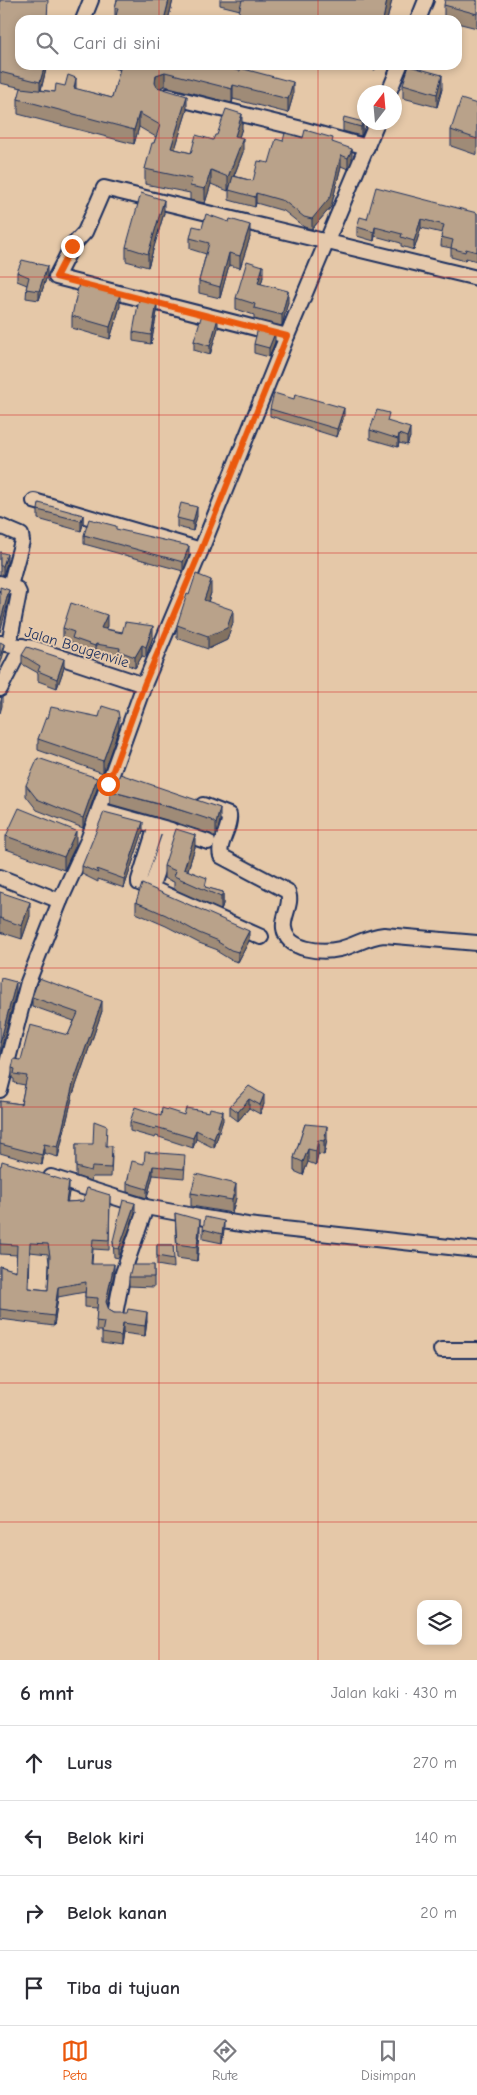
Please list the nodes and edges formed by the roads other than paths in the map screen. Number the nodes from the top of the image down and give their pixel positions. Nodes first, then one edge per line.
1 (91, 0) edge
2 (426, 0) edge
3 (85, 15) edge
4 (420, 15) edge
5 (398, 70) edge
6 (392, 85) edge
7 (163, 95) edge
8 (374, 130) edge
9 (367, 147) junction
10 (327, 241) junction
11 (477, 278) edge
12 (287, 336) junction
13 (34, 501) dead end
14 (0, 526) edge
15 (201, 550) junction
16 (5, 584) edge
17 (10, 644) edge
18 (144, 685) junction
19 (0, 689) edge
20 (191, 801) edge
21 (99, 810) junction
22 (156, 826) junction
23 (171, 830) junction
24 (72, 834) edge
25 (88, 840) junction
26 (208, 842) dead end
27 (0, 878) edge
28 (151, 888) junction
29 (60, 902) junction
30 (261, 937) dead end
31 (477, 943) edge
32 (0, 1090) edge
33 (40, 1174) edge
34 (146, 1207) junction
35 (477, 1250) edge
36 (115, 1314) edge
37 (441, 1350) dead end
38 (477, 1350) edge

1 - 3 street
2 - 4 street
5 - 6 street
7 - 9 street
8 - 9 street
9 - 10 street
10 - 11 street
10 - 12 street
10 - 12 street
12 - 15 street
13 - 15 street
14 - 16 street
15 - 18 street
16 - 17 street
17 - 18 street, Jalan Bougenvile
17 - 19 street
18 - 21 street
20 - 31 street
21 - 22 street
21 - 25 street
22 - 23 street
22 - 28 street
23 - 26 street
23 - 28 street
24 - 25 street
25 - 29 street
27 - 29 street
28 - 30 street
29 - 32 street
33 - 34 street
34 - 35 street
34 - 36 street
37 - 38 street

